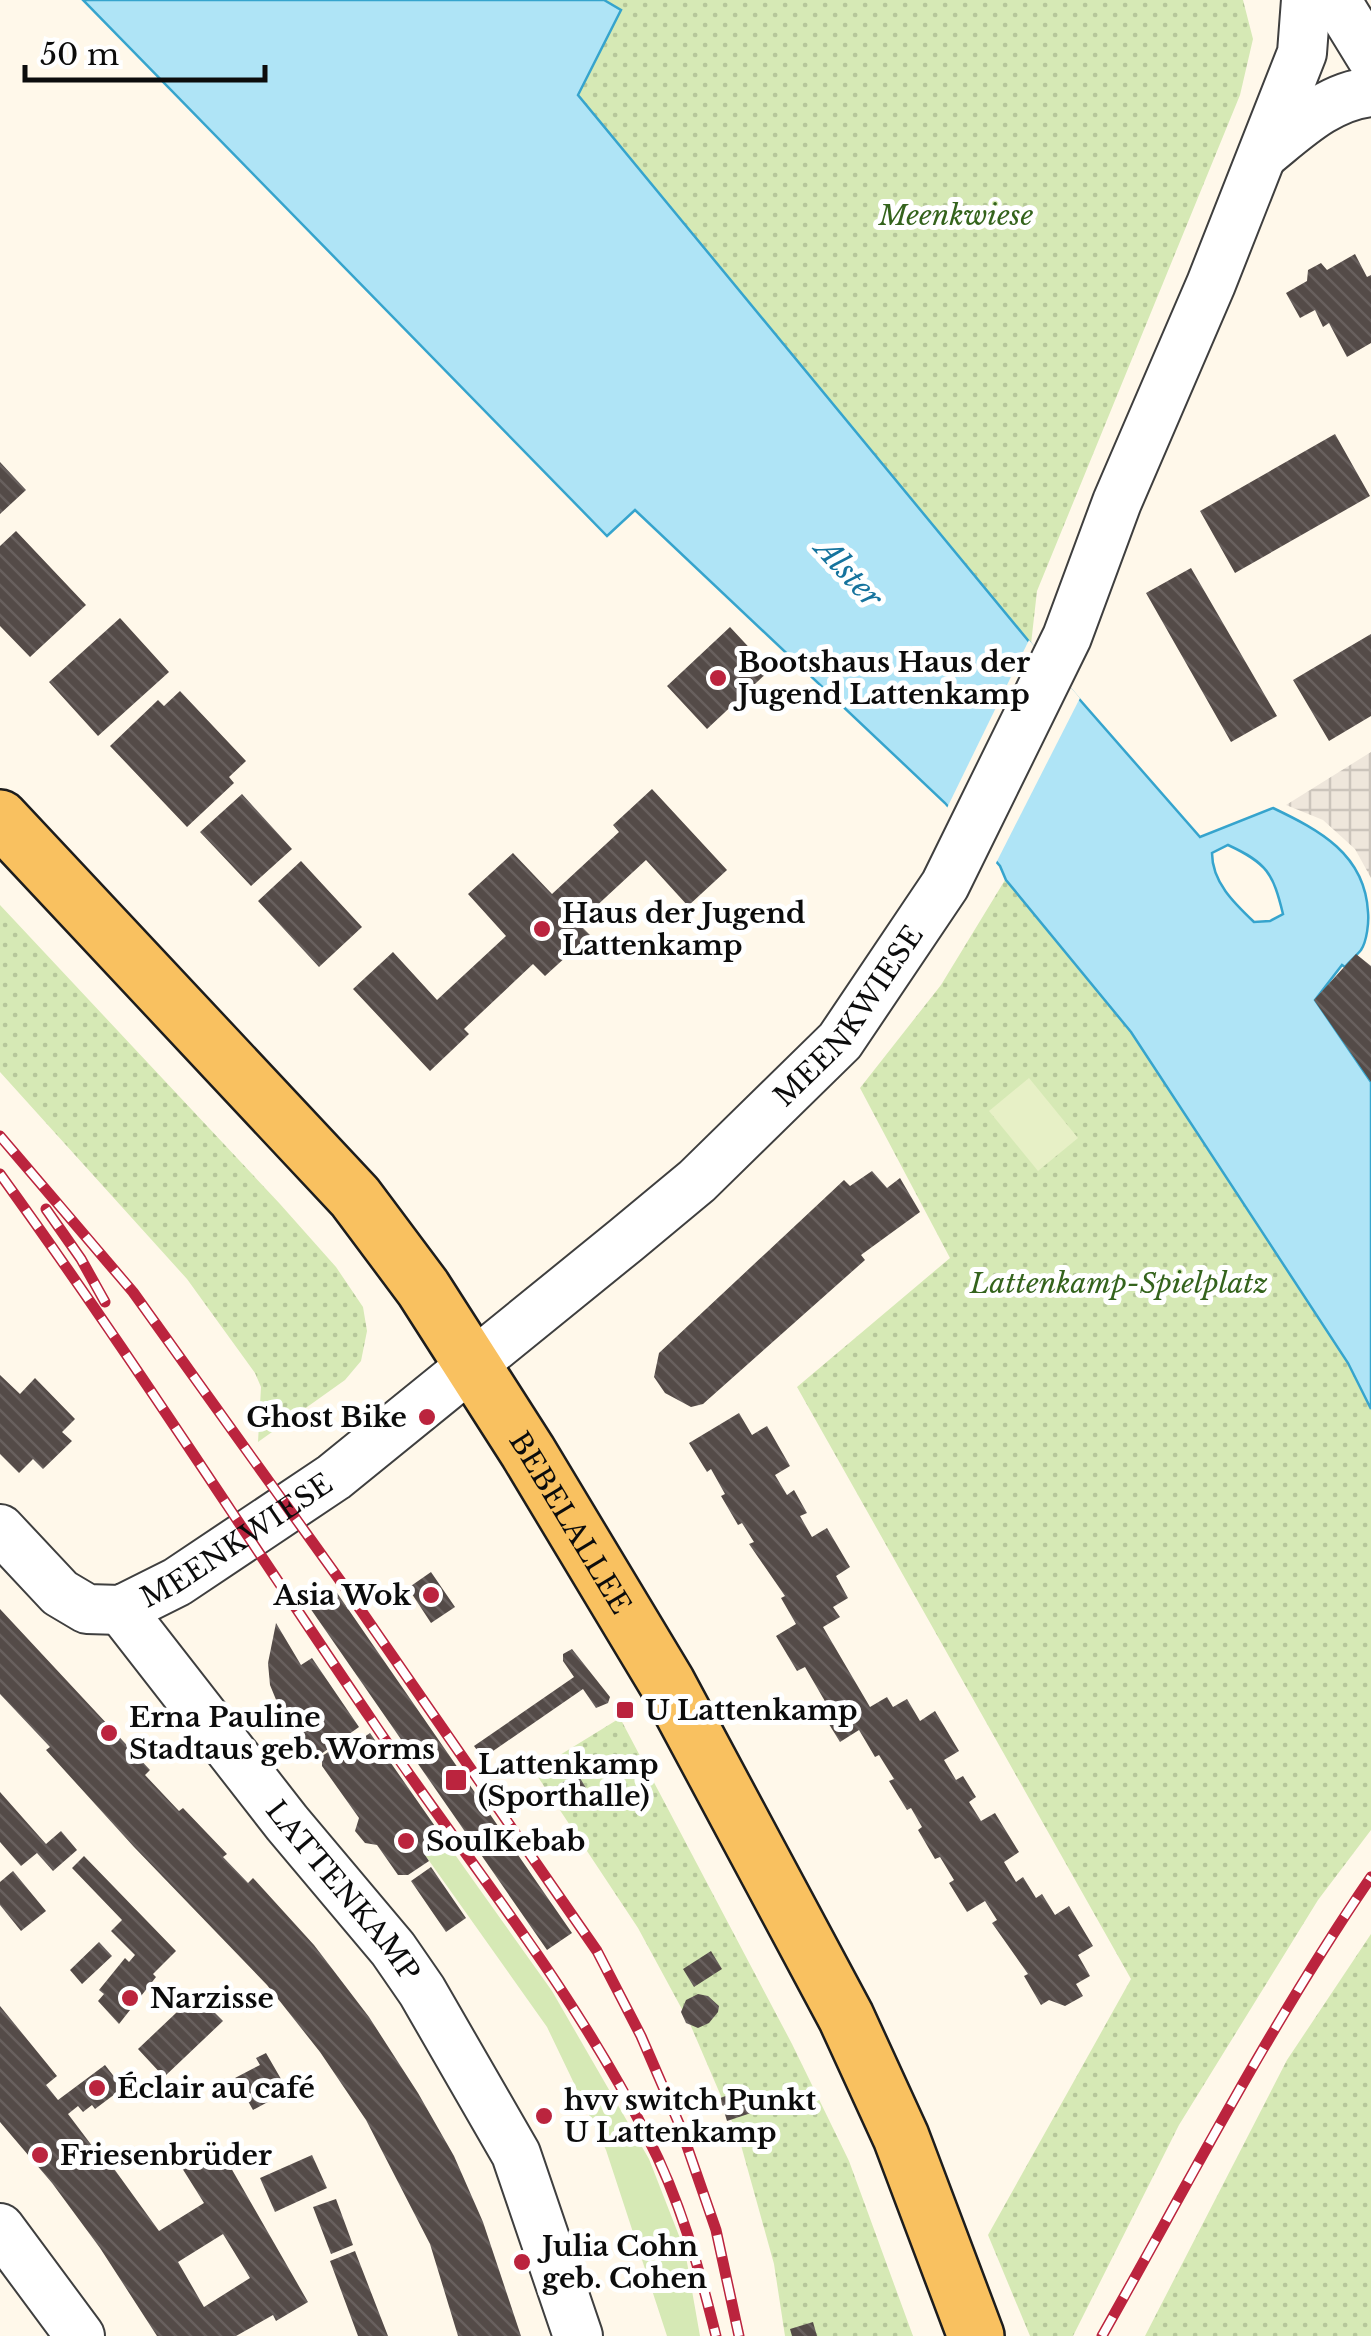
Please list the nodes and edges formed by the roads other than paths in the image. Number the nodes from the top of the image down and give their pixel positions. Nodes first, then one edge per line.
1 (1306, 0) edge
2 (1336, 0) edge
3 (1371, 57) edge
4 (1371, 92) edge
5 (1262, 155) junction
6 (0, 818) edge
7 (472, 1364) junction
8 (0, 1529) edge
9 (122, 1610) junction
10 (0, 2228) edge
11 (80, 2336) edge
12 (578, 2336) edge
13 (976, 2336) edge

1 - 5 street, MEENKWIESE
2 - 3 street
4 - 5 street
5 - 7 street, MEENKWIESE
6 - 7 main road, BEBELALLEE
7 - 9 street, MEENKWIESE
7 - 13 main road, BEBELALLEE
8 - 9 street
9 - 12 street, LATTENKAMP
10 - 11 street

